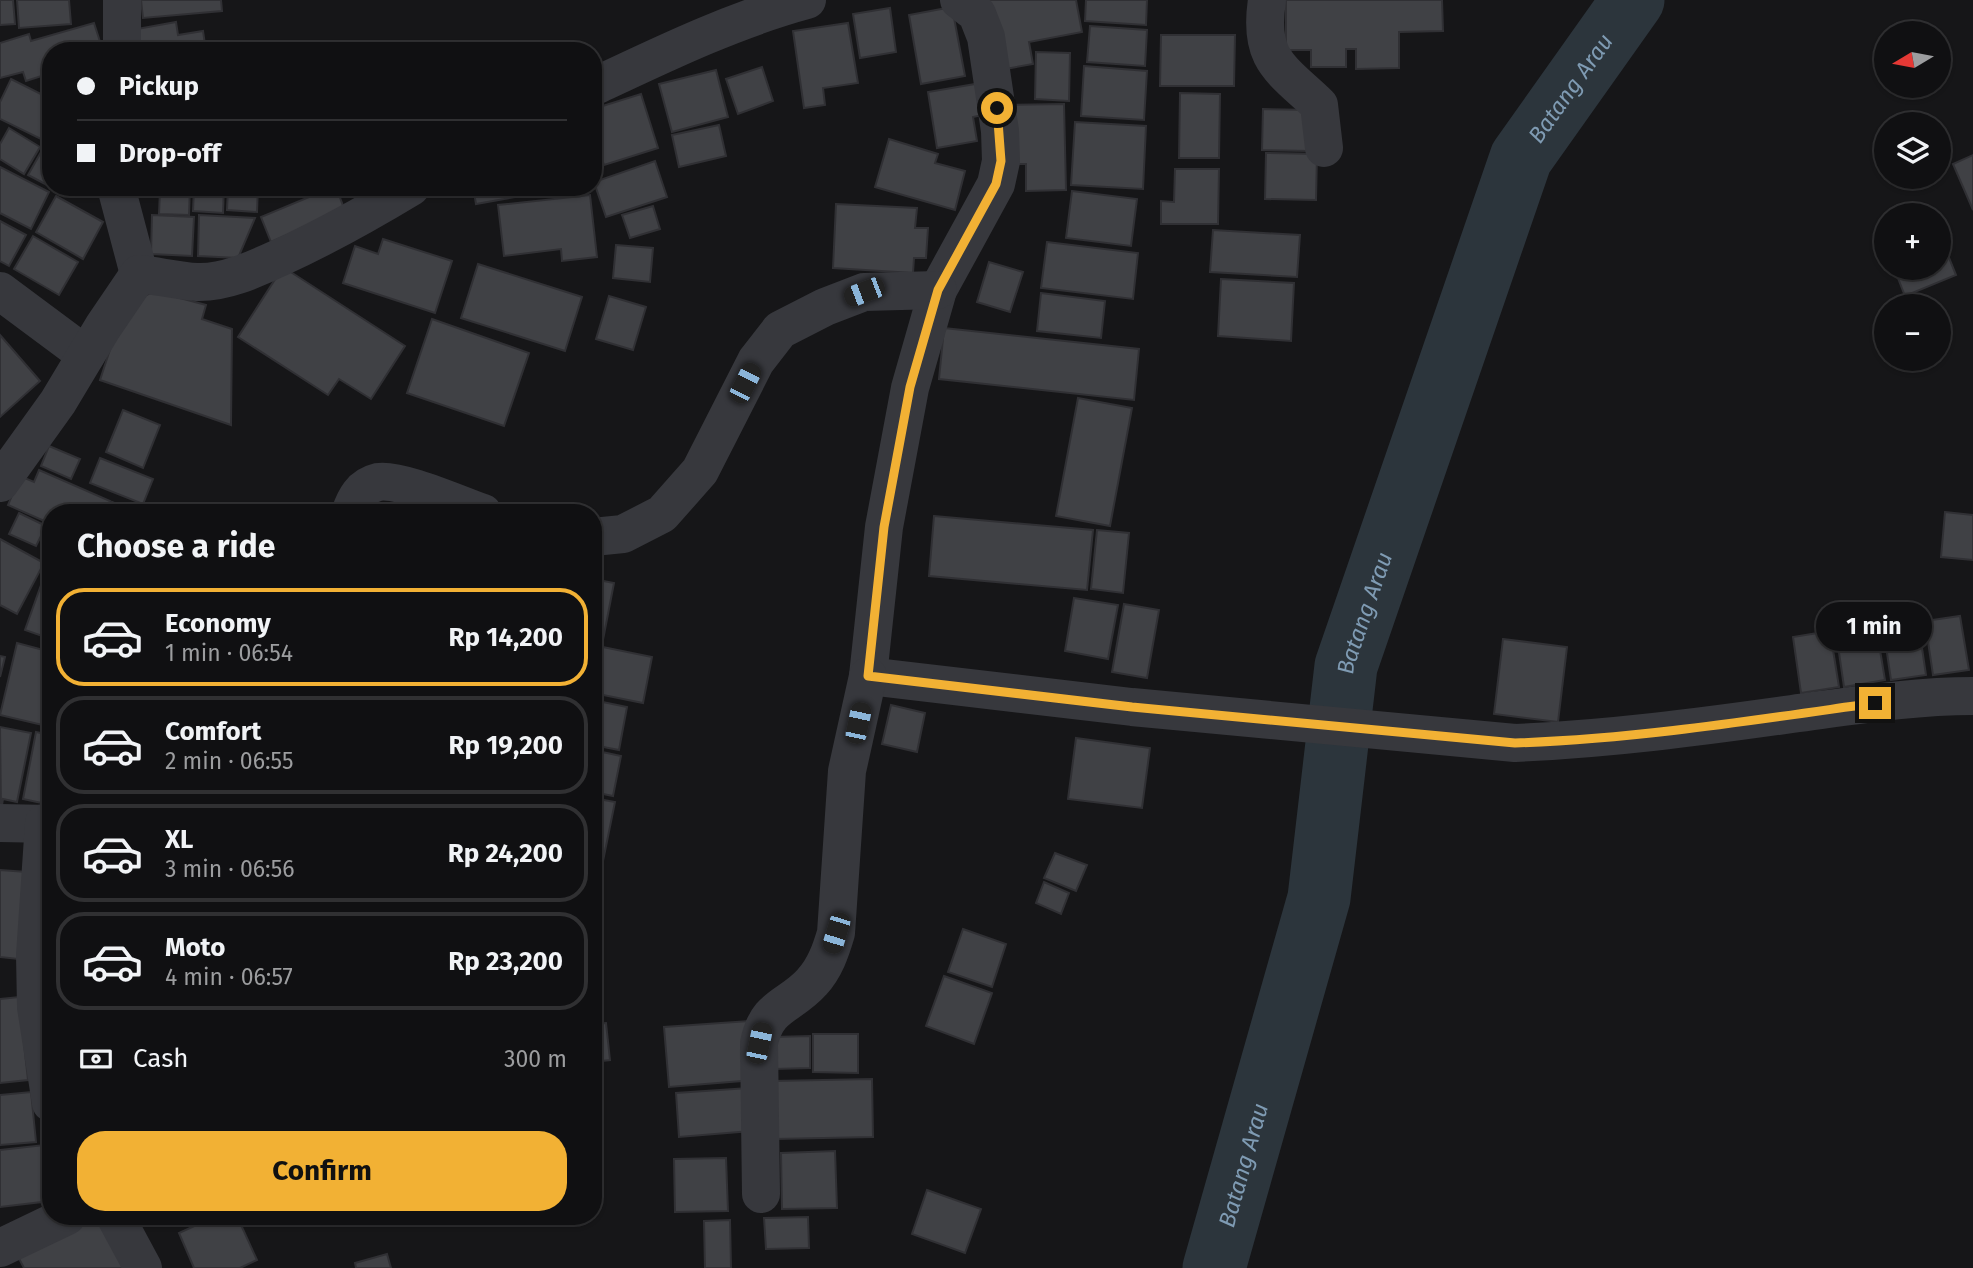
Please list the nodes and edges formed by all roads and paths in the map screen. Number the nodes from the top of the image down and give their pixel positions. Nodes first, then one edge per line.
1 (122, 0) edge
2 (807, 0) edge
3 (959, 0) edge
4 (1267, 0) edge
5 (122, 42) edge
6 (602, 83) edge
7 (1324, 148) dead end
8 (118, 196) edge
9 (396, 196) edge
10 (139, 274) junction
11 (938, 290) junction
12 (0, 291) edge
13 (86, 355) junction
14 (0, 483) edge
15 (353, 504) edge
16 (458, 504) edge
17 (602, 536) edge
18 (868, 676) junction
19 (1973, 696) edge
20 (0, 823) edge
21 (42, 823) edge
22 (42, 878) edge
23 (42, 1045) edge
24 (761, 1194) dead end
25 (48, 1225) edge
26 (120, 1225) edge
27 (0, 1248) edge
28 (143, 1268) edge

1 - 5 street
2 - 6 street
3 - 11 street
4 - 7 street
8 - 10 street
9 - 10 street
10 - 13 street
11 - 17 street
11 - 18 street
12 - 13 street
13 - 14 street
15 - 16 street
18 - 19 street
18 - 24 street
20 - 21 street
22 - 23 street
25 - 27 street
26 - 28 street

